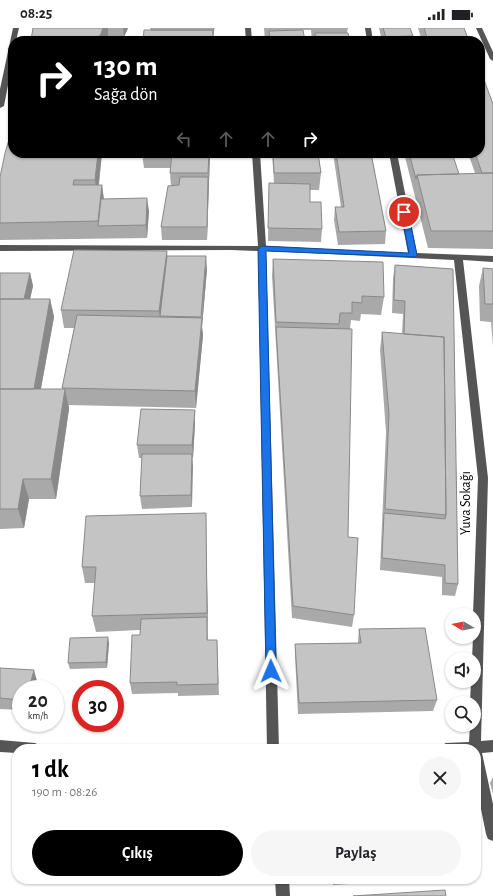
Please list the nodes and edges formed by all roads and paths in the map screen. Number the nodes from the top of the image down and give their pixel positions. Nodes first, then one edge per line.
1 (485, 41) edge
2 (493, 59) edge
3 (8, 67) edge
4 (0, 106) edge
5 (256, 158) edge
6 (394, 158) edge
7 (0, 248) edge
8 (262, 249) junction
9 (413, 255) junction
10 (458, 257) junction
11 (493, 259) edge
12 (273, 744) edge
13 (475, 744) edge
14 (0, 746) edge
15 (493, 746) edge
16 (12, 747) edge
17 (481, 749) edge
18 (481, 778) edge
19 (493, 834) edge
20 (282, 884) edge
21 (283, 896) edge

1 - 2 street
3 - 4 street
5 - 8 street
6 - 9 street
7 - 8 street
8 - 9 street
8 - 12 street
9 - 10 street
10 - 11 street
10 - 13 street, Yuva Sokağı
14 - 16 street
15 - 17 street
18 - 19 street, Yuva Sokağı
20 - 21 street

